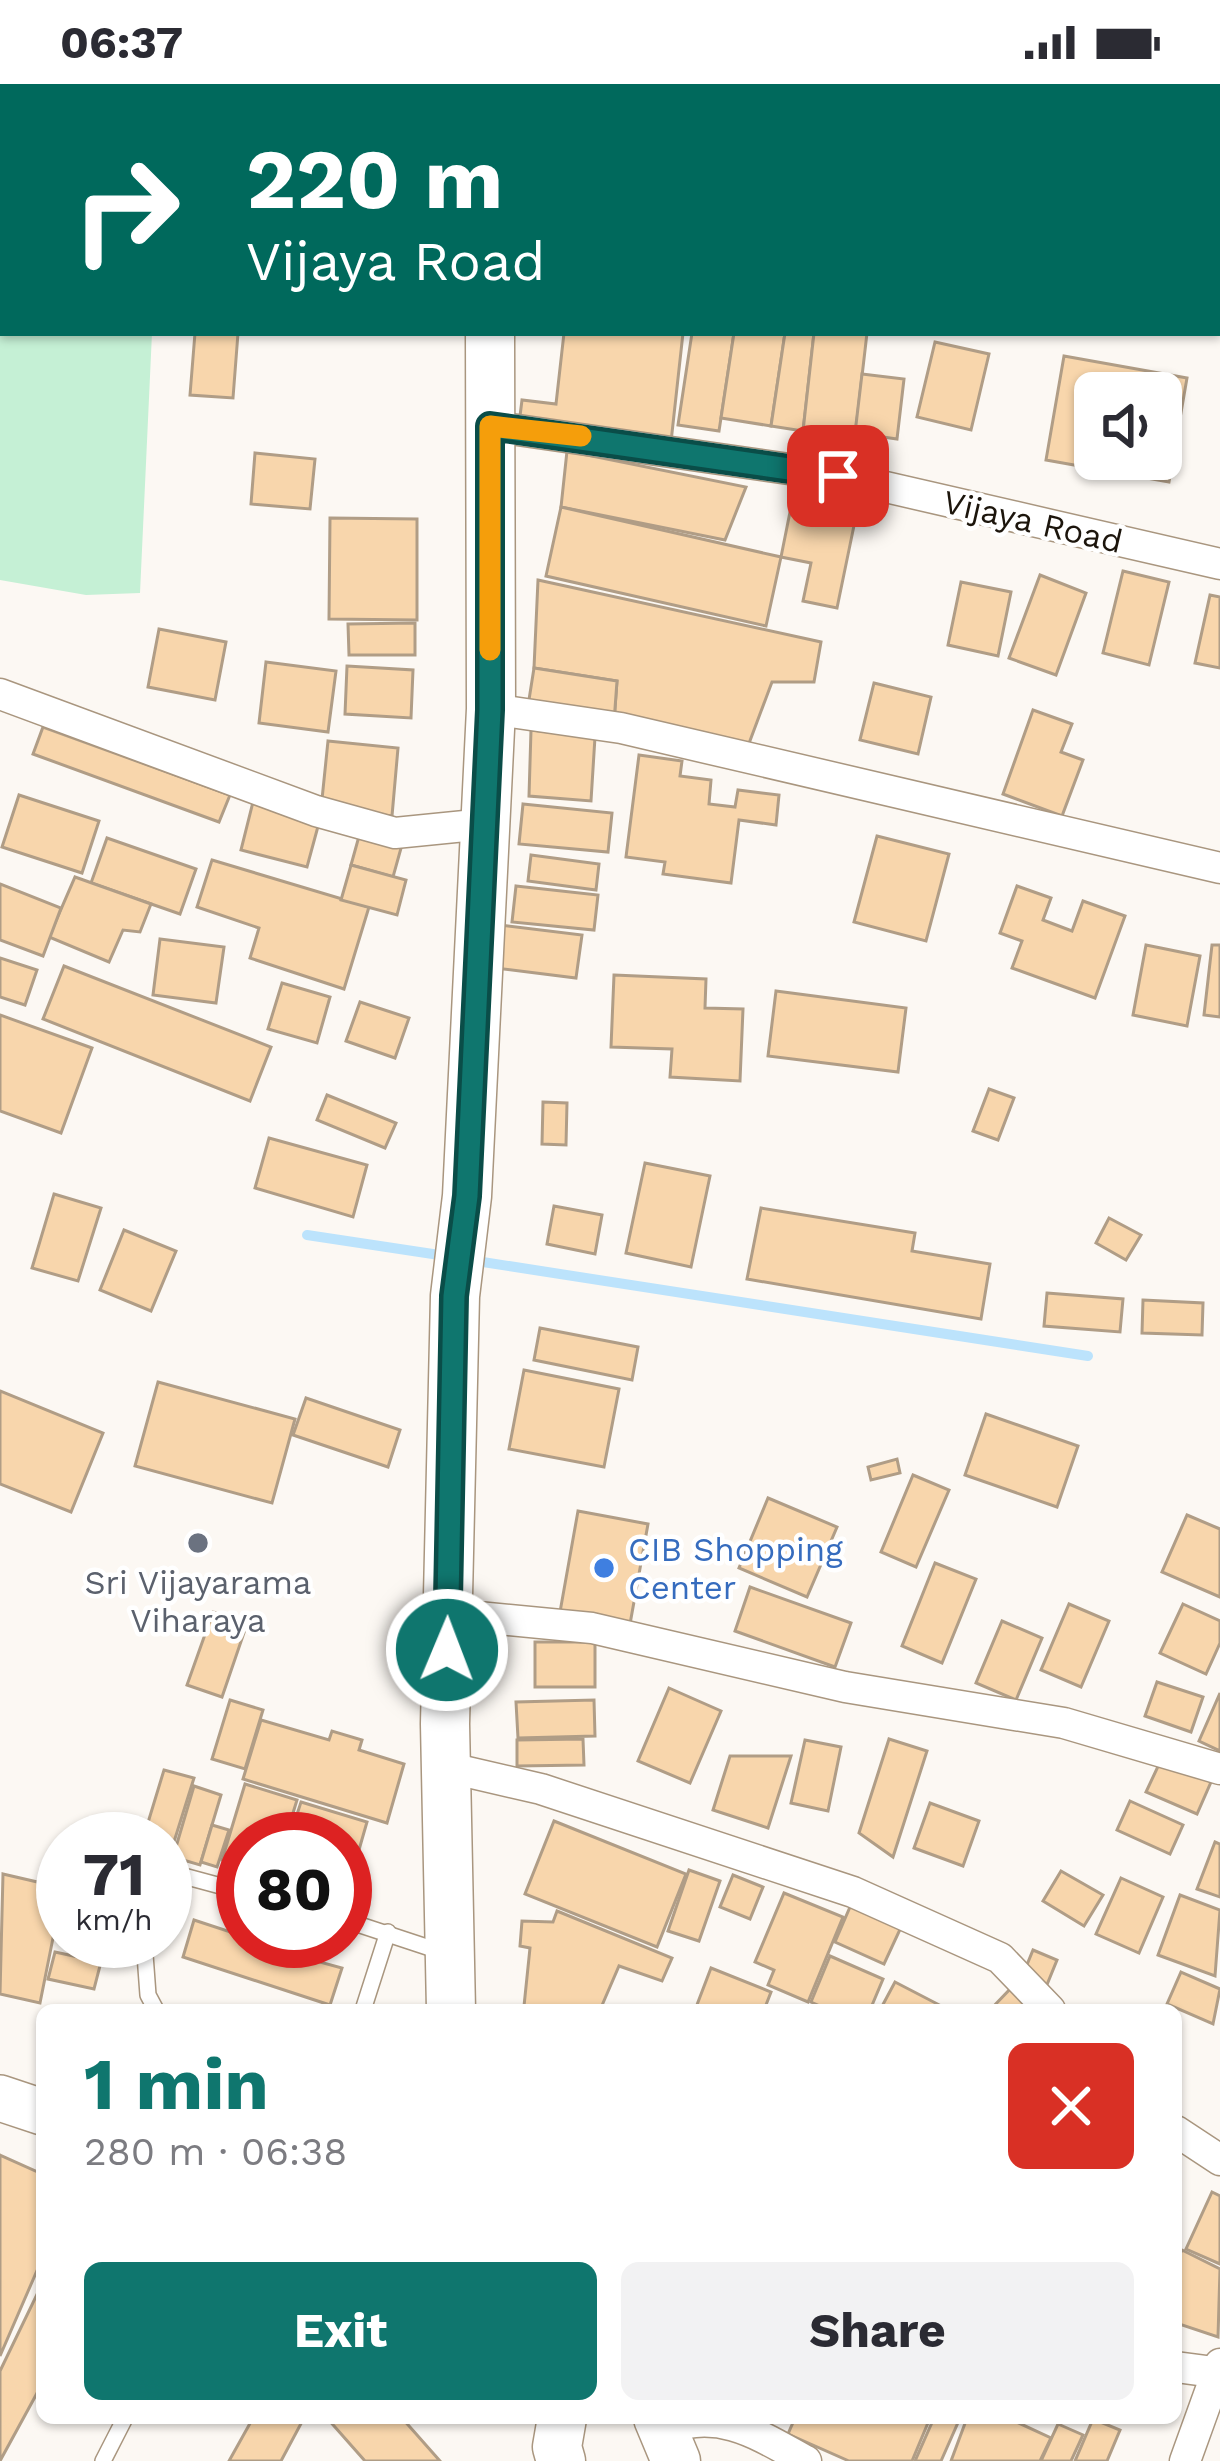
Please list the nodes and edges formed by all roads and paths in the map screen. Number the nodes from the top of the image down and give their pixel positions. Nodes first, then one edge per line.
1 (490, 336) edge
2 (490, 426) junction
3 (1220, 564) edge
4 (0, 694) edge
5 (490, 710) junction
6 (485, 824) junction
7 (1220, 868) edge
8 (447, 1614) junction
9 (446, 1767) junction
10 (1220, 1769) edge
11 (372, 1928) edge
12 (388, 1932) junction
13 (452, 1939) junction
14 (146, 1968) edge
15 (153, 2004) edge
16 (365, 2004) edge
17 (451, 2004) edge
18 (477, 2004) edge
19 (1044, 2004) edge
20 (0, 2098) edge
21 (36, 2110) edge
22 (1182, 2135) edge
23 (1220, 2160) edge
24 (1182, 2367) edge
25 (1219, 2370) edge
26 (121, 2424) edge
27 (723, 2424) edge
28 (103, 2461) edge
29 (806, 2461) edge
30 (1185, 2461) edge

1 - 2 highway
2 - 3 street, Vijaya Road
2 - 5 highway
4 - 6 street
5 - 6 highway
5 - 7 street
6 - 8 highway
8 - 9 highway
8 - 10 street
9 - 13 highway
9 - 19 street
11 - 12 lane
12 - 13 lane
12 - 16 lane
13 - 17 highway
13 - 18 highway
14 - 15 lane
20 - 21 main road
22 - 23 street
24 - 25 street
25 - 30 street
26 - 28 lane
27 - 29 street

